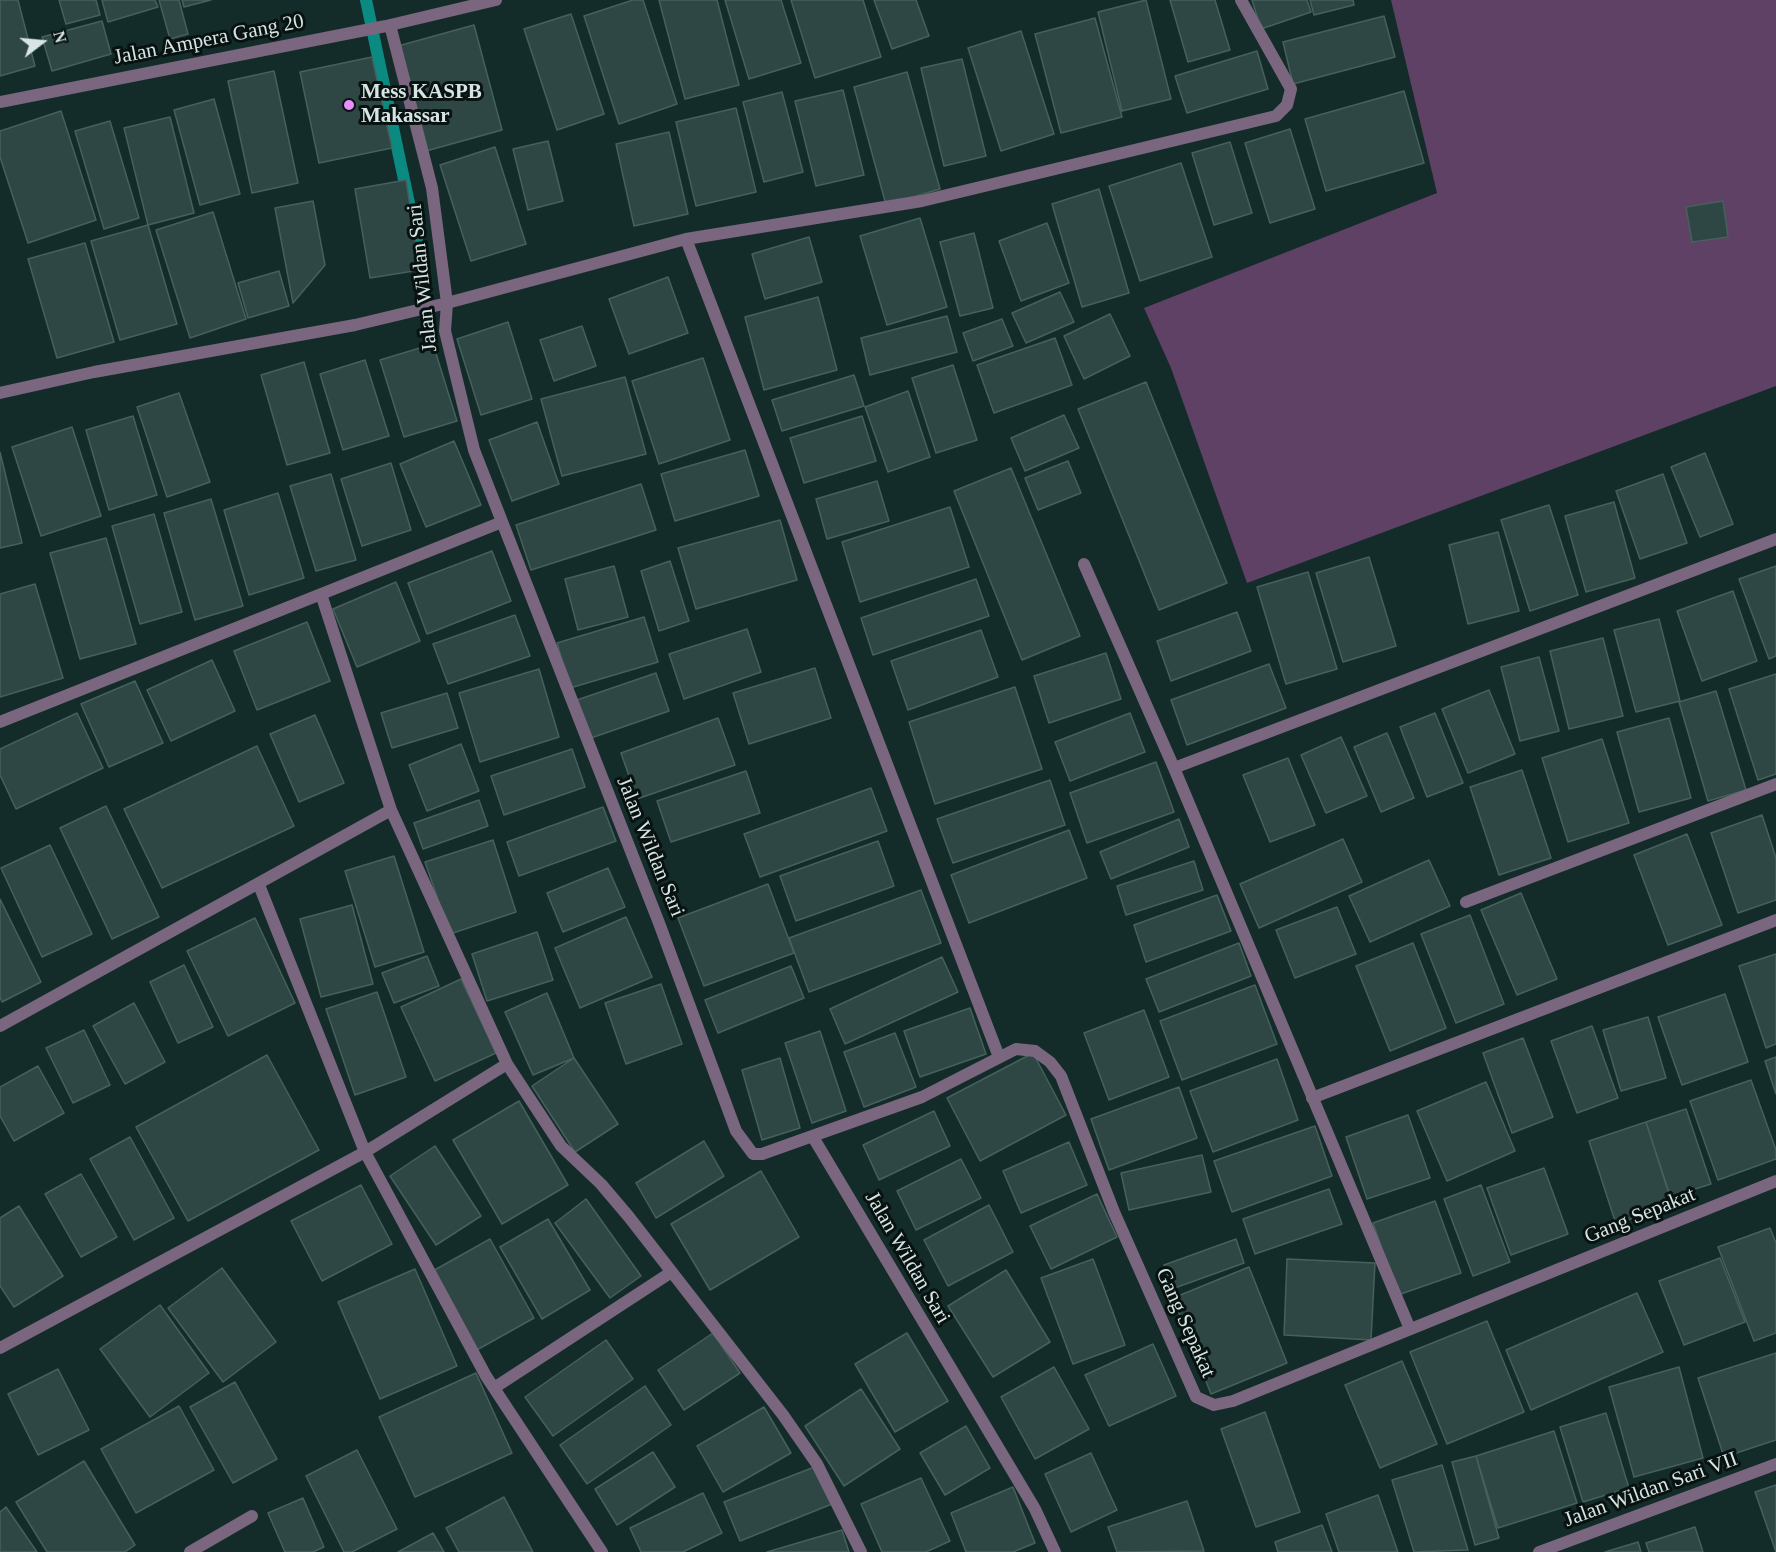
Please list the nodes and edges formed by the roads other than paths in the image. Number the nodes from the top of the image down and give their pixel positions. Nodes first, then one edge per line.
1 (496, 0) edge
2 (1241, 0) edge
3 (388, 26) junction
4 (0, 102) edge
5 (686, 239) junction
6 (447, 303) junction
7 (0, 393) edge
8 (501, 522) junction
9 (1776, 538) edge
10 (1084, 564) dead end
11 (321, 594) junction
12 (0, 722) edge
13 (1174, 768) junction
14 (1776, 783) edge
15 (390, 810) junction
16 (259, 885) junction
17 (1466, 902) dead end
18 (1776, 920) edge
19 (0, 1026) edge
20 (999, 1057) junction
21 (507, 1064) junction
22 (1312, 1098) junction
23 (813, 1137) junction
24 (365, 1152) junction
25 (1776, 1181) edge
26 (670, 1272) junction
27 (1410, 1329) junction
28 (0, 1348) edge
29 (494, 1388) junction
30 (1776, 1464) edge
31 (252, 1516) dead end
32 (189, 1552) edge
33 (602, 1552) edge
34 (861, 1552) edge
35 (1055, 1552) edge
36 (1539, 1552) edge

1 - 3 street, Jalan Ampera Gang 20
2 - 5 street
3 - 4 street, Jalan Ampera Gang 20
3 - 6 street, Jalan Wildan Sari
5 - 6 street
5 - 20 street
6 - 7 street
6 - 8 street, Jalan Wildan Sari
8 - 11 street
8 - 23 street, Jalan Wildan Sari
9 - 13 street
10 - 13 street
11 - 12 street
11 - 15 street
13 - 22 street
14 - 17 street
15 - 16 street
15 - 21 street
16 - 19 street
16 - 24 street
18 - 22 street
20 - 23 street, Gang Sepakat
20 - 27 street, Gang Sepakat
21 - 24 street
21 - 26 street
22 - 27 street
23 - 35 street, Jalan Wildan Sari
24 - 28 street
24 - 29 street
25 - 27 street, Gang Sepakat
26 - 29 street
26 - 34 street
29 - 33 street
30 - 36 street, Jalan Wildan Sari VII
31 - 32 street

